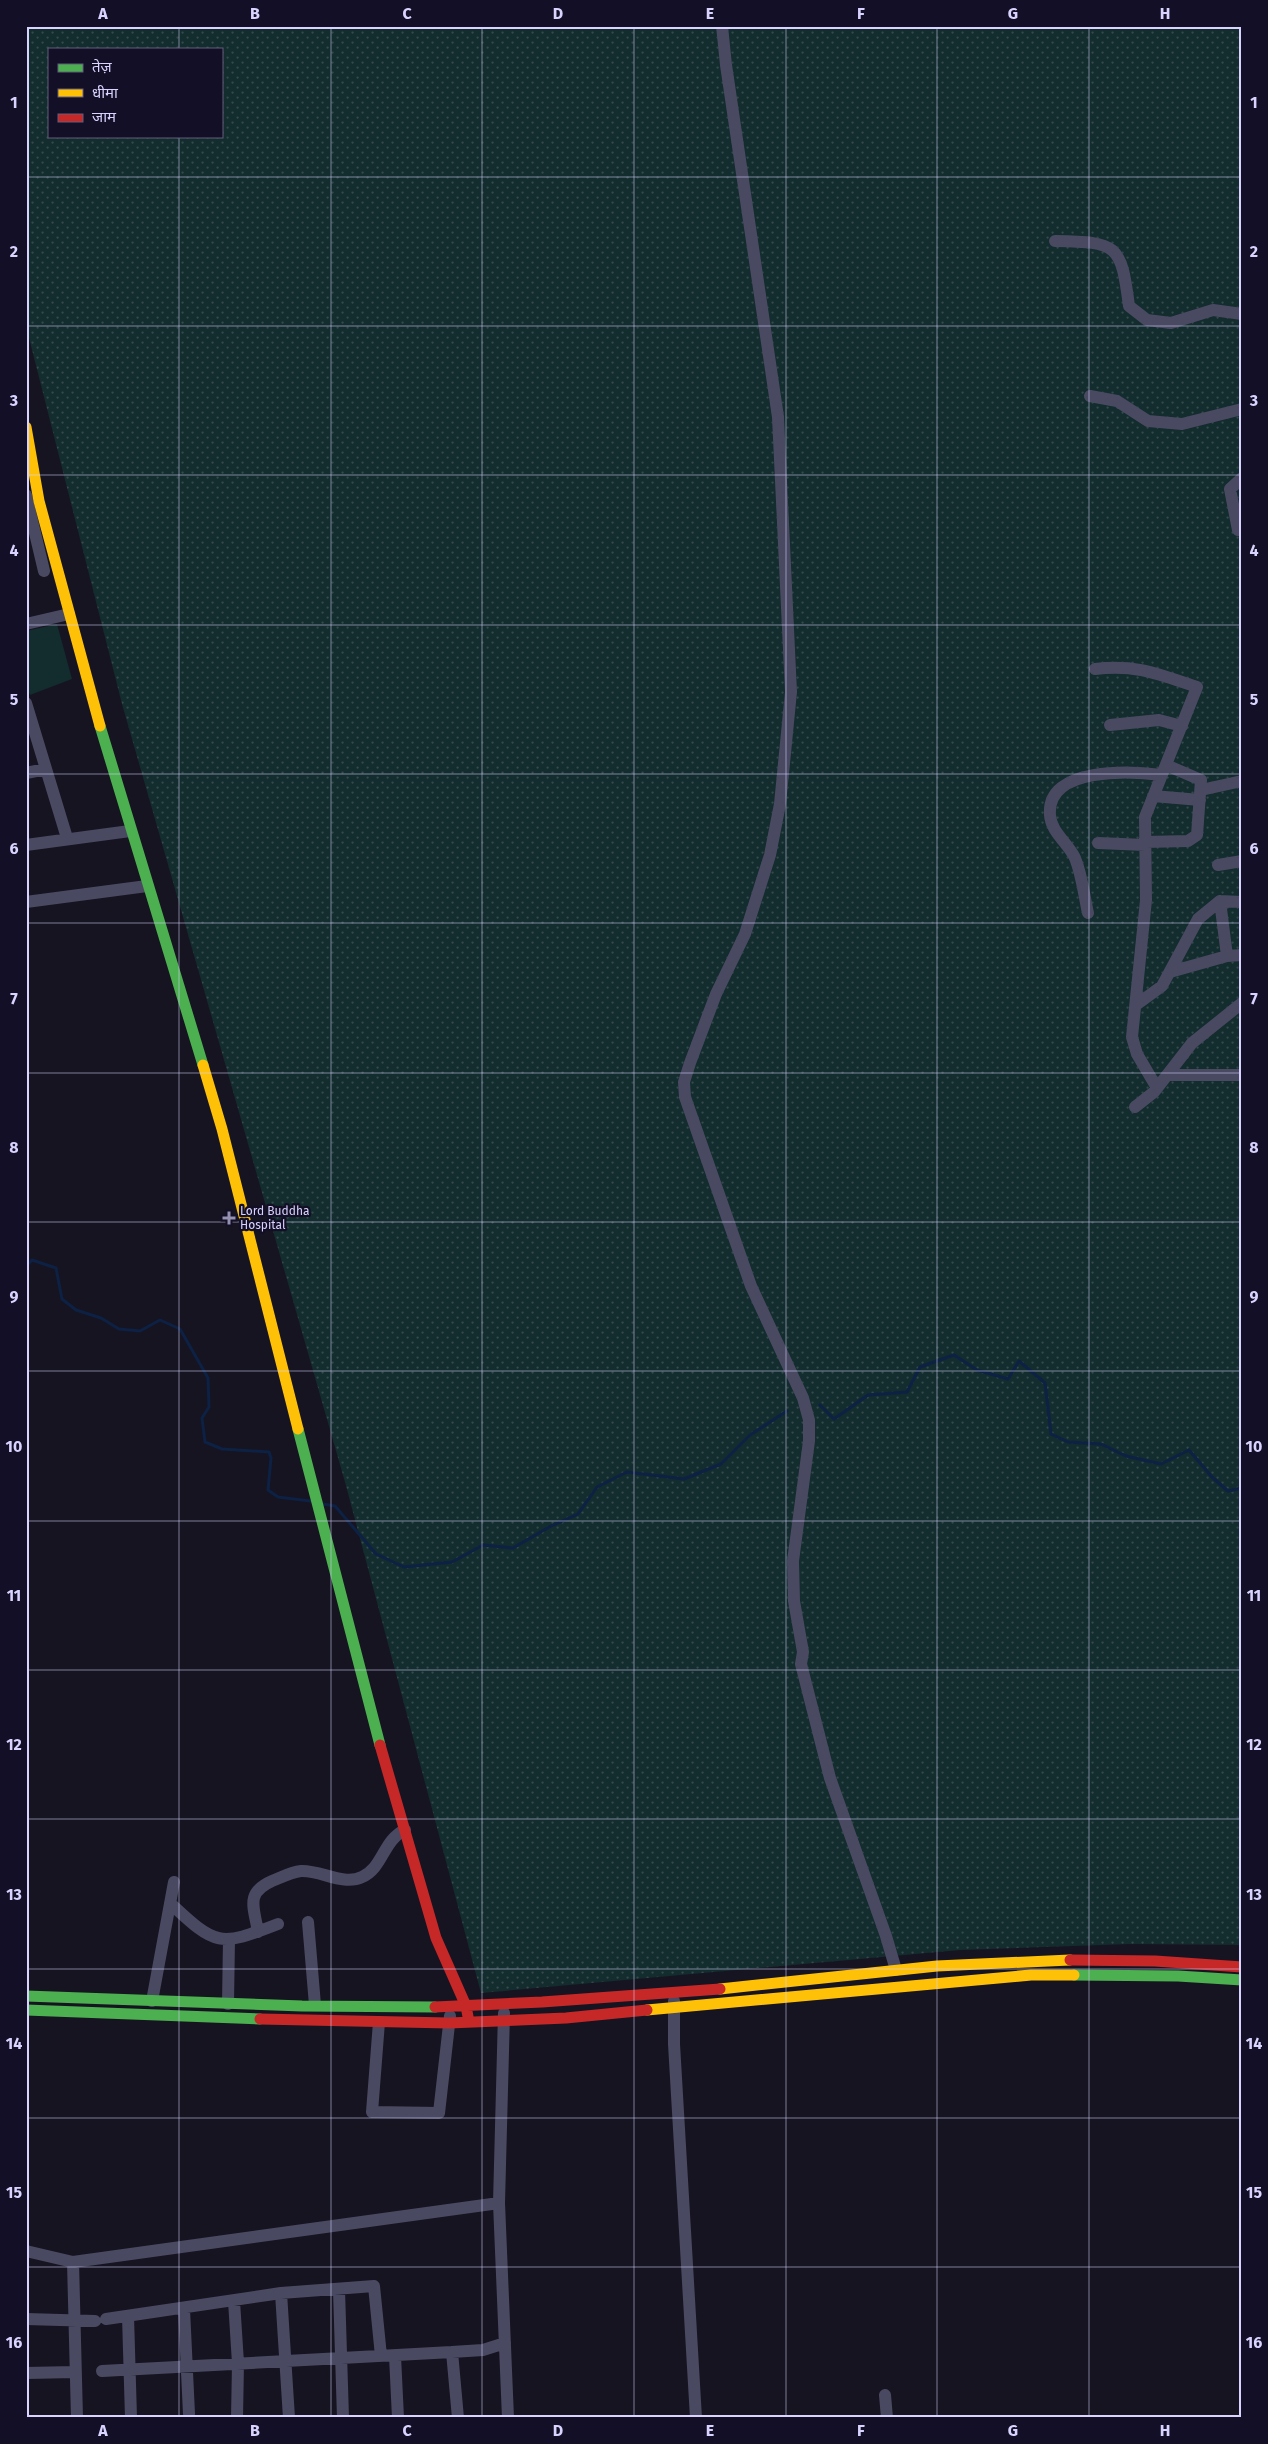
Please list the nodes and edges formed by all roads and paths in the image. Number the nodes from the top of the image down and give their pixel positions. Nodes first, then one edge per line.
1 (722, 26) edge
2 (1055, 241) dead end
3 (1242, 314) edge
4 (1090, 396) dead end
5 (1242, 409) edge
6 (26, 427) edge
7 (1242, 478) edge
8 (30, 502) edge
9 (1238, 530) dead end
10 (44, 571) dead end
11 (69, 614) junction
12 (26, 624) edge
13 (1095, 669) dead end
14 (26, 703) edge
15 (1110, 725) dead end
16 (1182, 726) junction
17 (46, 769) junction
18 (1164, 770) junction
19 (26, 773) edge
20 (1242, 781) edge
21 (1201, 795) junction
22 (1153, 796) junction
23 (130, 831) junction
24 (67, 838) junction
25 (1145, 843) junction
26 (26, 844) edge
27 (1098, 844) dead end
28 (1242, 861) edge
29 (1218, 865) dead end
30 (147, 886) junction
31 (1220, 901) junction
32 (26, 902) edge
33 (1242, 902) edge
34 (1088, 913) dead end
35 (1242, 955) edge
36 (1227, 956) junction
37 (1170, 972) junction
38 (1242, 1003) edge
39 (1136, 1005) junction
40 (1167, 1075) junction
41 (1242, 1075) edge
42 (1157, 1088) junction
43 (1135, 1107) dead end
44 (404, 1830) junction
45 (174, 1882) dead end
46 (170, 1903) junction
47 (308, 1922) dead end
48 (278, 1924) dead end
49 (258, 1932) junction
50 (230, 1940) junction
51 (1242, 1967) edge
52 (896, 1970) junction
53 (1242, 1980) edge
54 (674, 1993) junction
55 (26, 1996) edge
56 (98, 1999) junction
57 (152, 2002) junction
58 (228, 2004) junction
59 (504, 2004) junction
60 (315, 2005) junction
61 (451, 2006) junction
62 (466, 2006) junction
63 (674, 2008) junction
64 (26, 2010) edge
65 (98, 2013) junction
66 (503, 2021) junction
67 (379, 2022) junction
68 (469, 2022) junction
69 (449, 2023) junction
70 (499, 2203) junction
71 (26, 2251) edge
72 (74, 2262) junction
73 (339, 2290) junction
74 (281, 2294) junction
75 (234, 2301) junction
76 (184, 2309) junction
77 (128, 2316) junction
78 (26, 2319) edge
79 (73, 2322) junction
80 (505, 2343) junction
81 (452, 2352) junction
82 (381, 2356) junction
83 (395, 2356) junction
84 (340, 2359) junction
85 (286, 2361) junction
86 (238, 2363) junction
87 (187, 2367) junction
88 (130, 2369) junction
89 (102, 2371) dead end
90 (75, 2372) junction
91 (26, 2373) edge
92 (885, 2395) dead end
93 (189, 2414) dead end
94 (77, 2418) edge
95 (131, 2418) edge
96 (238, 2418) edge
97 (289, 2418) edge
98 (343, 2418) edge
99 (398, 2418) edge
100 (458, 2418) edge
101 (508, 2418) edge
102 (696, 2418) edge
103 (888, 2418) edge

1 - 52 street
2 - 3 street
4 - 5 street
6 - 8 street
7 - 9 street
8 - 10 street
8 - 11 street
11 - 12 street
11 - 23 street
13 - 16 street
14 - 17 street
15 - 16 street
16 - 18 street
17 - 19 street
17 - 24 street
18 - 21 street
18 - 22 street
18 - 34 street
20 - 21 street
21 - 22 street
21 - 25 street
22 - 25 street
23 - 24 street
23 - 30 street
24 - 26 street
25 - 27 street
25 - 39 street
28 - 29 street
30 - 32 street
30 - 44 street
31 - 33 street
31 - 36 street
31 - 37 street
35 - 36 street
36 - 37 street
37 - 39 street
38 - 40 street
39 - 42 street
40 - 41 street
40 - 42 street
42 - 43 street
44 - 49 street
44 - 62 street
45 - 46 street
46 - 50 street
46 - 57 street
47 - 60 street
48 - 49 street
49 - 50 street
50 - 58 street
51 - 52 street
52 - 54 street
53 - 63 street
54 - 59 street
54 - 63 street
55 - 56 street
56 - 57 street
56 - 65 street
57 - 58 street
58 - 60 street
59 - 62 street
59 - 66 street
60 - 61 street
61 - 62 street
61 - 69 street
62 - 68 street
63 - 66 street
63 - 102 street
64 - 65 street
65 - 67 street
66 - 68 street
66 - 70 street
67 - 69 street
67 - 69 street
68 - 69 street
70 - 72 street
70 - 80 street
71 - 72 street
72 - 79 street
73 - 74 street
73 - 82 street
73 - 84 street
74 - 75 street
74 - 85 street
75 - 76 street
75 - 86 street
76 - 77 street
76 - 87 street
77 - 79 street
77 - 88 street
78 - 79 street
79 - 90 street
80 - 81 street
80 - 101 street
81 - 83 street
81 - 100 street
82 - 83 street
82 - 84 street
83 - 99 street
84 - 85 street
84 - 98 street
85 - 86 street
85 - 97 street
86 - 87 street
86 - 96 street
87 - 88 street
87 - 93 street
88 - 89 street
88 - 95 street
90 - 91 street
90 - 94 street
92 - 103 street

